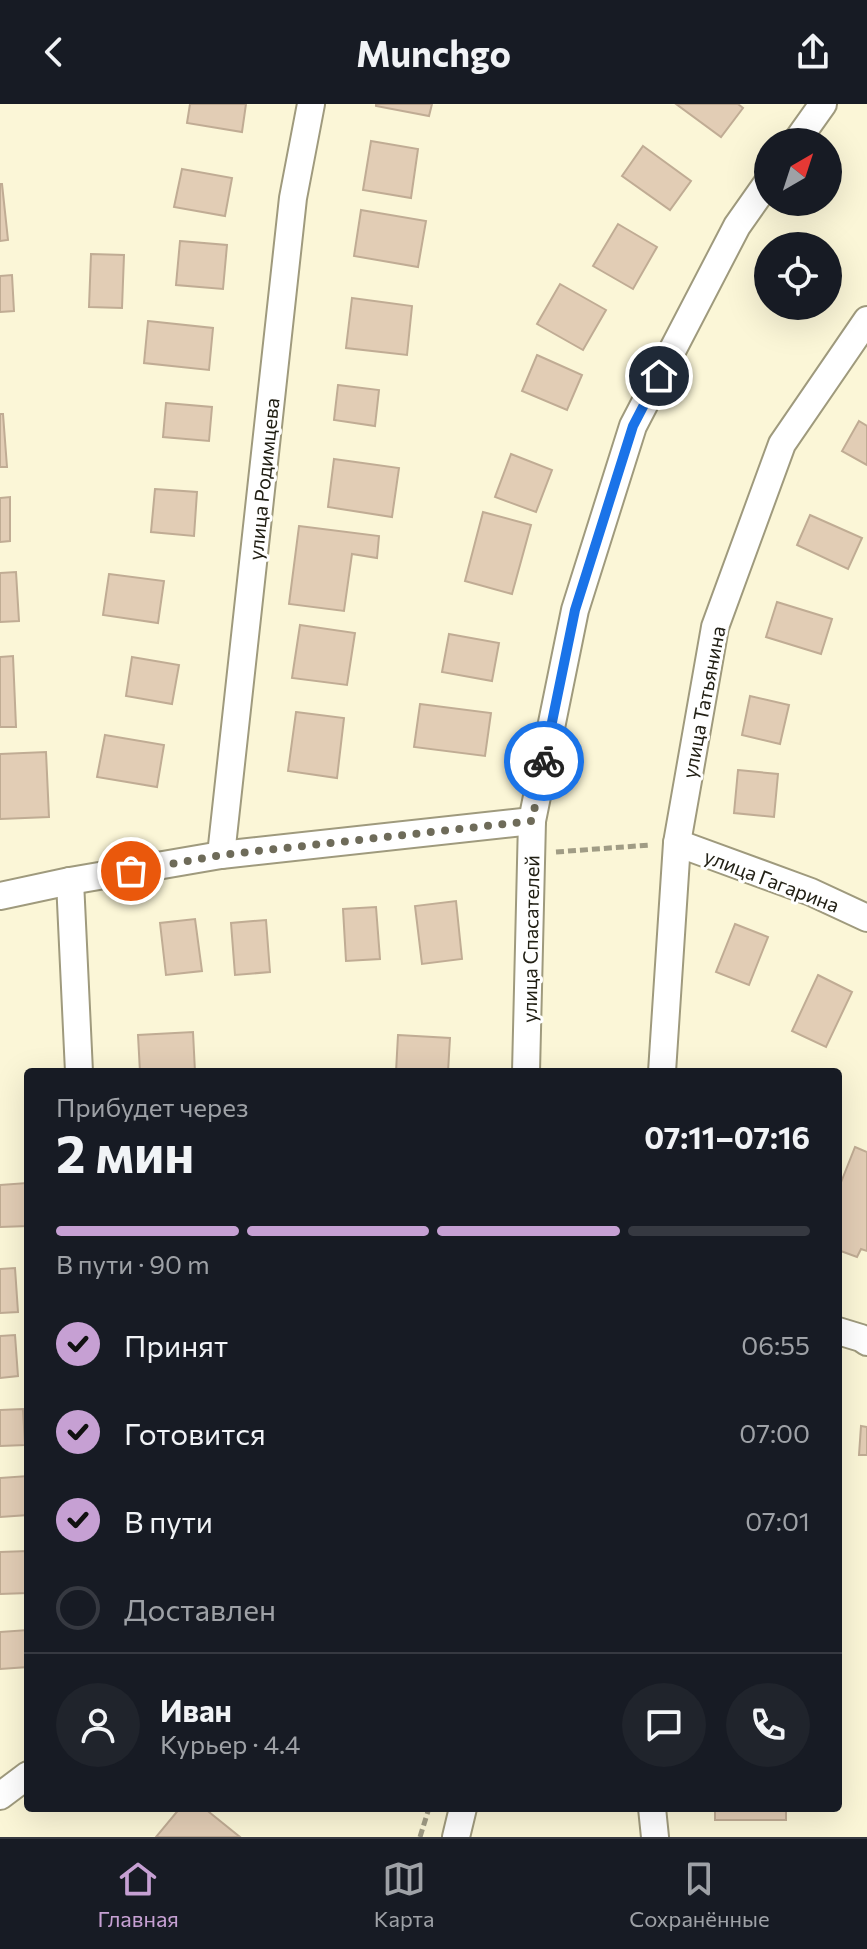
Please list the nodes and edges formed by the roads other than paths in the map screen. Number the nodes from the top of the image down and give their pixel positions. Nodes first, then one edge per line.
1 (311, 104) edge
2 (823, 104) edge
3 (806, 128) edge
4 (754, 202) edge
5 (867, 320) edge
6 (532, 821) junction
7 (677, 843) junction
8 (221, 855) junction
9 (70, 881) junction
10 (0, 896) edge
11 (867, 918) edge
12 (79, 1068) edge
13 (526, 1068) edge
14 (662, 1068) edge
15 (842, 1332) edge
16 (867, 1342) edge
17 (24, 1778) edge
18 (0, 1796) edge
19 (462, 1812) edge
20 (652, 1812) edge
21 (456, 1837) edge
22 (655, 1837) edge

1 - 8 street, улица Родимцева
2 - 3 street
4 - 6 street, улица Спасателей
5 - 7 street, улица Татьянина
6 - 8 street
6 - 13 street, улица Спасателей
7 - 11 street, улица Гагарина
7 - 14 street, улица Татьянина
8 - 9 street
9 - 10 street
9 - 12 street
15 - 16 street
17 - 18 street
19 - 21 street
20 - 22 street

